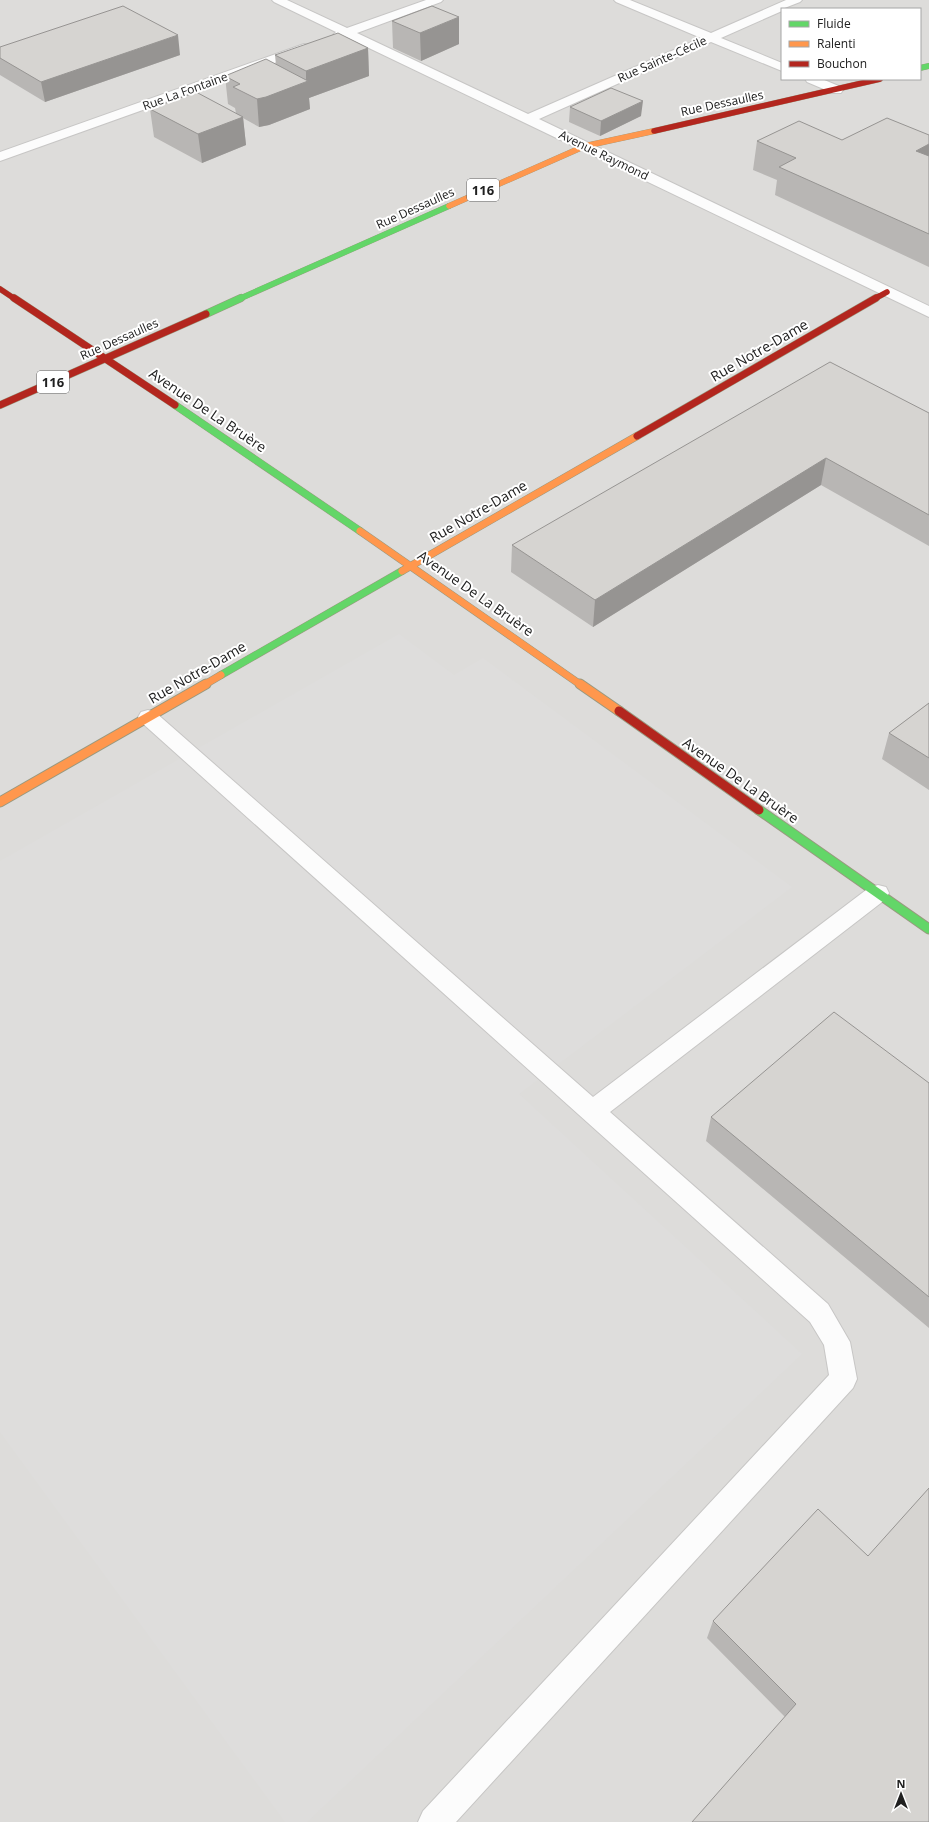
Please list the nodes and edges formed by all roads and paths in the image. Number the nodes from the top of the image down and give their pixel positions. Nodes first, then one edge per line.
1 (278, 0) edge
2 (437, 0) edge
3 (620, 0) edge
4 (796, 0) edge
5 (346, 33) junction
6 (711, 38) junction
7 (781, 67) edge
8 (813, 80) edge
9 (876, 80) edge
10 (838, 90) junction
11 (528, 119) junction
12 (584, 146) junction
13 (0, 157) edge
14 (0, 289) edge
15 (887, 292) junction
16 (929, 312) edge
17 (106, 358) junction
18 (0, 405) edge
19 (411, 565) junction
20 (148, 717) junction
21 (0, 802) edge
22 (878, 893) junction
23 (929, 929) edge
24 (592, 1112) junction
25 (434, 1822) edge

1 - 5 street, Avenue Raymond
2 - 5 street, Rue La Fontaine
3 - 6 street
4 - 6 street, Rue Sainte-Cécile
5 - 11 street, Avenue Raymond
5 - 13 street, Rue La Fontaine
6 - 7 street
6 - 11 street, Rue Sainte-Cécile
8 - 10 street
9 - 10 street, Rue Dessaulles / 116
10 - 12 street, Rue Dessaulles / 116
11 - 12 street, Avenue Raymond
12 - 15 street, Avenue Raymond
12 - 17 street, Rue Dessaulles / 116
14 - 17 street, Avenue De La Bruère
15 - 16 street, Avenue Raymond
15 - 19 street, Rue Notre-Dame
17 - 18 street, Rue Dessaulles / 116
17 - 19 street, Avenue De La Bruère
19 - 20 street, Rue Notre-Dame
19 - 22 street, Avenue De La Bruère
20 - 21 street, Rue Notre-Dame
20 - 24 street
22 - 23 street, Avenue De La Bruère
22 - 24 street
24 - 25 street

